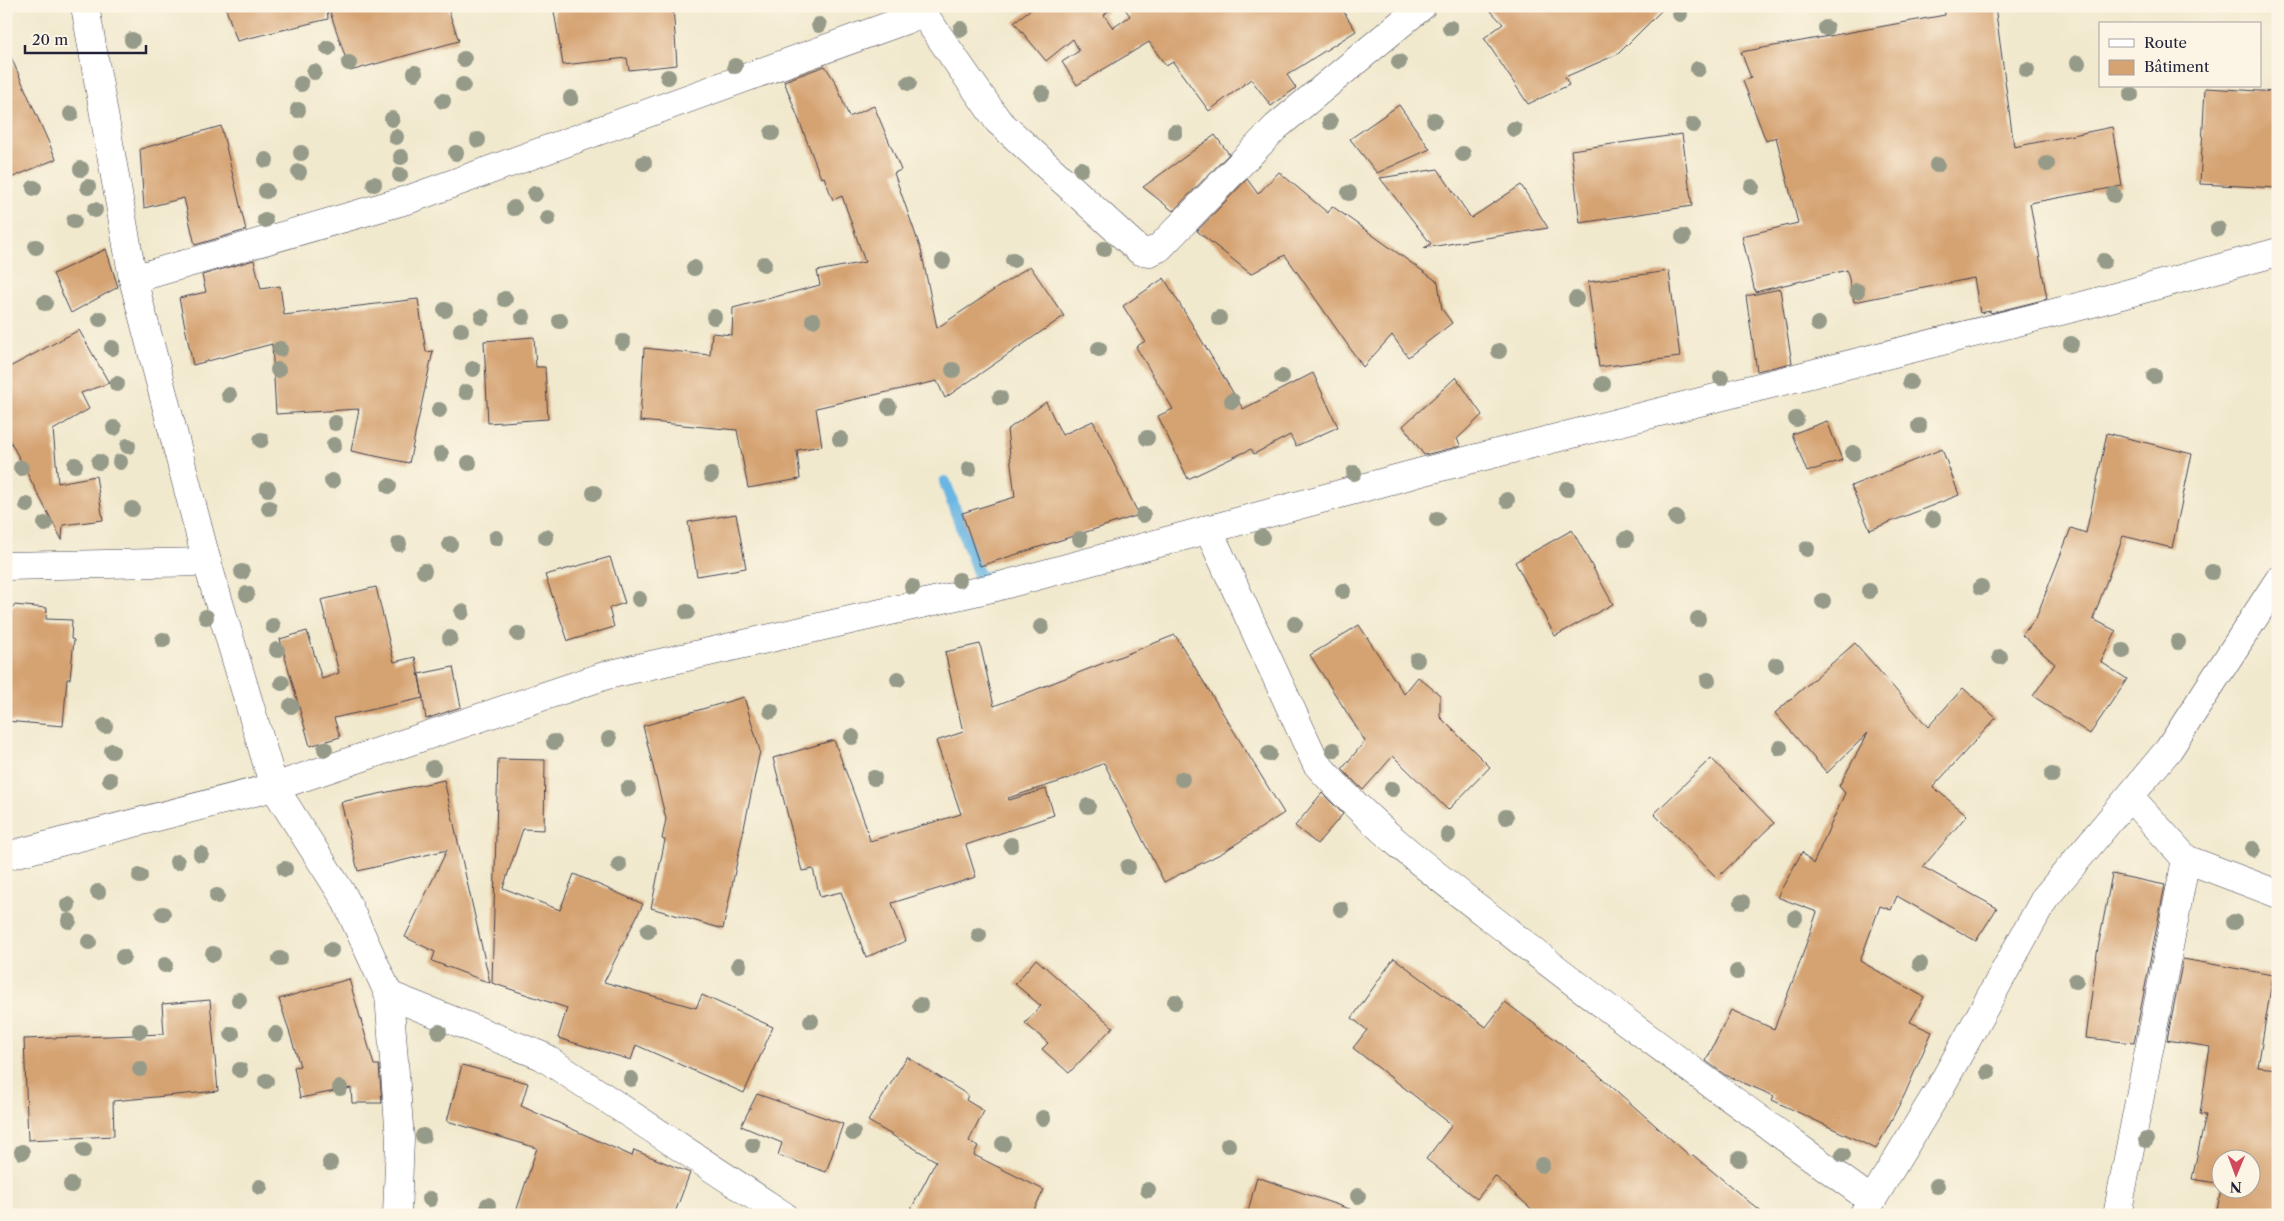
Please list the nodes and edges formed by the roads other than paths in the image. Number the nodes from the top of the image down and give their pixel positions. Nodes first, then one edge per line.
1 (85, 6) edge
2 (1422, 6) edge
3 (920, 10) edge
4 (2278, 252) edge
5 (133, 280) junction
6 (1208, 529) junction
7 (207, 562) junction
8 (6, 566) edge
9 (2278, 581) edge
10 (274, 787) junction
11 (2130, 797) junction
12 (6, 856) edge
13 (2186, 859) junction
14 (2278, 894) edge
15 (389, 996) junction
16 (1867, 1207) edge
17 (398, 1215) edge
18 (783, 1215) edge
19 (2117, 1215) edge

1 - 5 street
2 - 3 street
3 - 5 street
4 - 6 street
5 - 7 street
6 - 10 street
6 - 16 street
7 - 8 street
7 - 10 street
9 - 11 street
10 - 12 street
10 - 15 street
11 - 13 street
11 - 16 street
13 - 14 street
13 - 19 street
15 - 17 street
15 - 18 street

